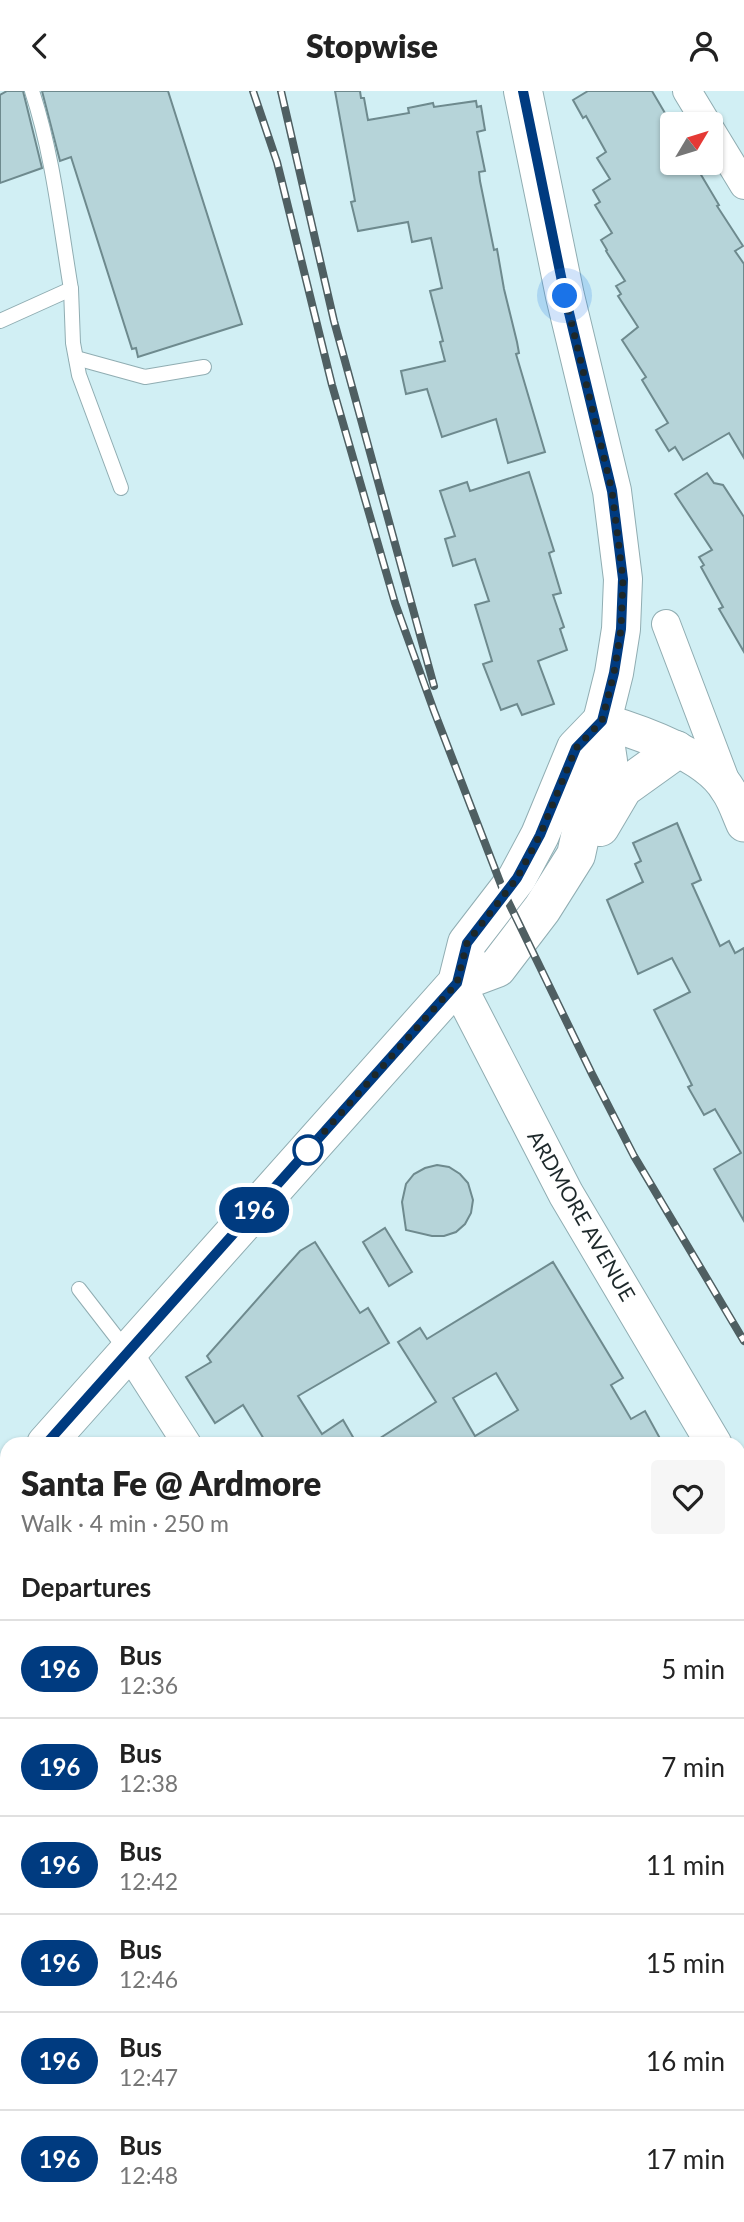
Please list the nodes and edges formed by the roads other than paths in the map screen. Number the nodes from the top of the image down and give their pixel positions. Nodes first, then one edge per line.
1 (32, 91) edge
2 (523, 91) edge
3 (687, 91) edge
4 (700, 112) edge
5 (723, 150) edge
6 (744, 185) edge
7 (71, 289) junction
8 (0, 321) edge
9 (76, 358) junction
10 (204, 367) dead end
11 (121, 488) dead end
12 (666, 624) dead end
13 (602, 721) junction
14 (676, 750) junction
15 (728, 789) junction
16 (744, 824) edge
17 (576, 855) junction
18 (457, 983) junction
19 (79, 1289) dead end
20 (128, 1352) junction
21 (52, 1437) edge
22 (183, 1437) edge
23 (710, 1437) edge

1 - 7 lane
2 - 13 main road
3 - 4 street
5 - 6 street
7 - 8 lane
7 - 9 lane
9 - 10 lane
9 - 11 lane
12 - 15 street
13 - 14 street
13 - 17 main road
13 - 18 main road
14 - 15 street
14 - 17 main road
15 - 16 street
17 - 18 main road
18 - 20 main road
18 - 23 street, ARDMORE AVENUE
19 - 20 lane
20 - 21 main road
20 - 22 street

